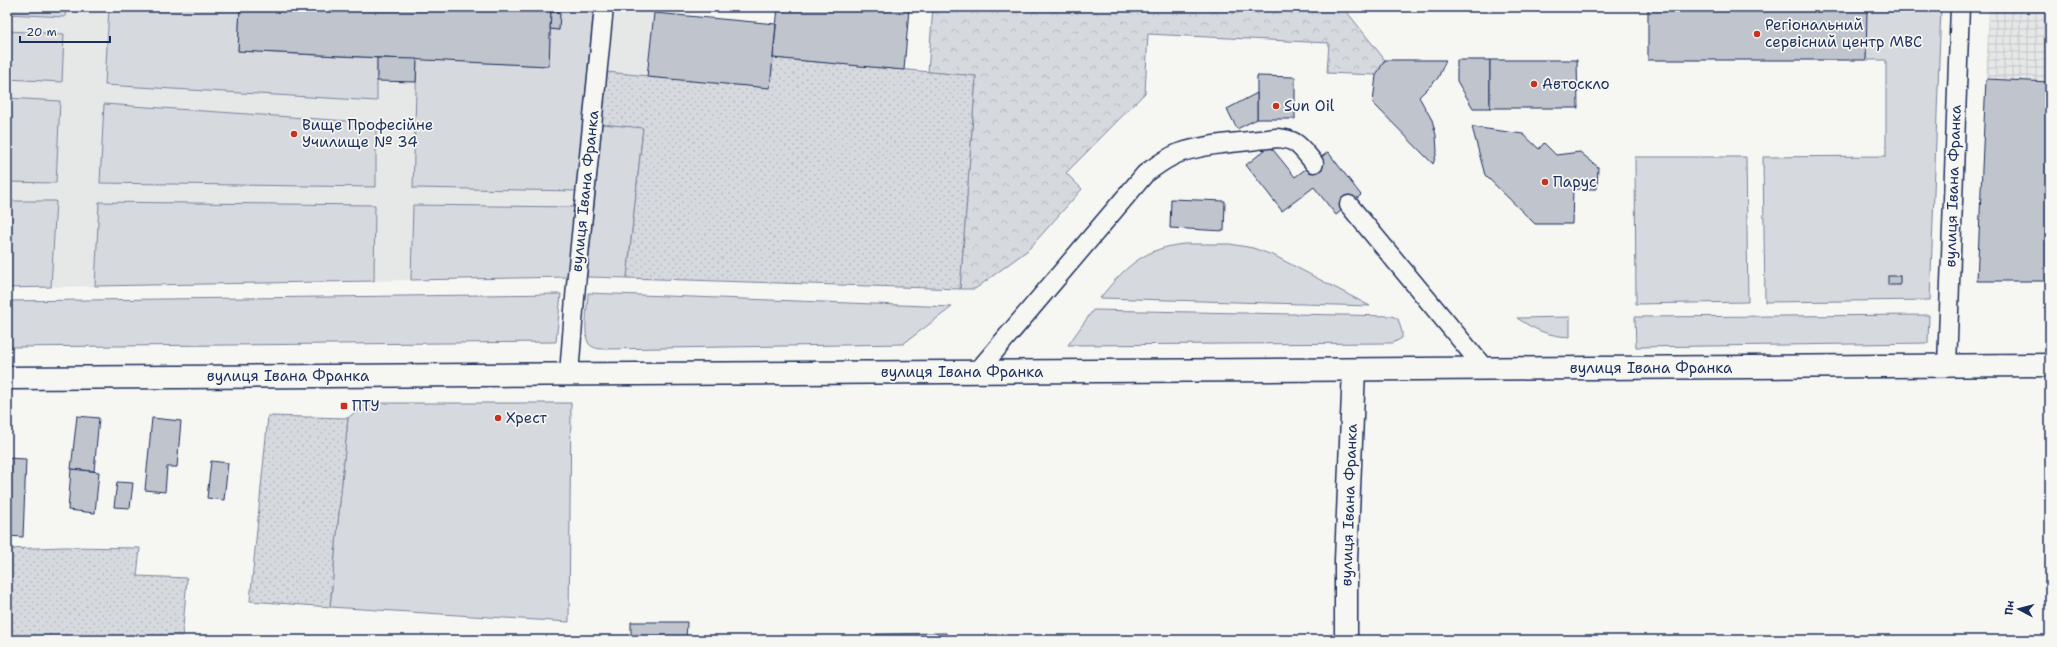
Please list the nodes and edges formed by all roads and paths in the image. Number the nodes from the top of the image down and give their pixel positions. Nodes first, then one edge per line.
1 (604, 7) edge
2 (1960, 7) edge
3 (1314, 163) dead end
4 (1349, 205) dead end
5 (2050, 365) edge
6 (1946, 366) junction
7 (1485, 369) junction
8 (1354, 370) junction
9 (977, 372) junction
10 (569, 374) junction
11 (7, 378) edge
12 (1346, 640) edge

1 - 10 lane, вулиця Івана Франка
2 - 6 lane, вулиця Івана Франка
3 - 9 lane
4 - 7 lane
5 - 6 main road, вулиця Івана Франка
6 - 7 main road, вулиця Івана Франка
7 - 8 main road, вулиця Івана Франка
8 - 9 main road, вулиця Івана Франка
8 - 12 main road, вулиця Івана Франка
9 - 10 main road, вулиця Івана Франка
10 - 11 main road, вулиця Івана Франка

